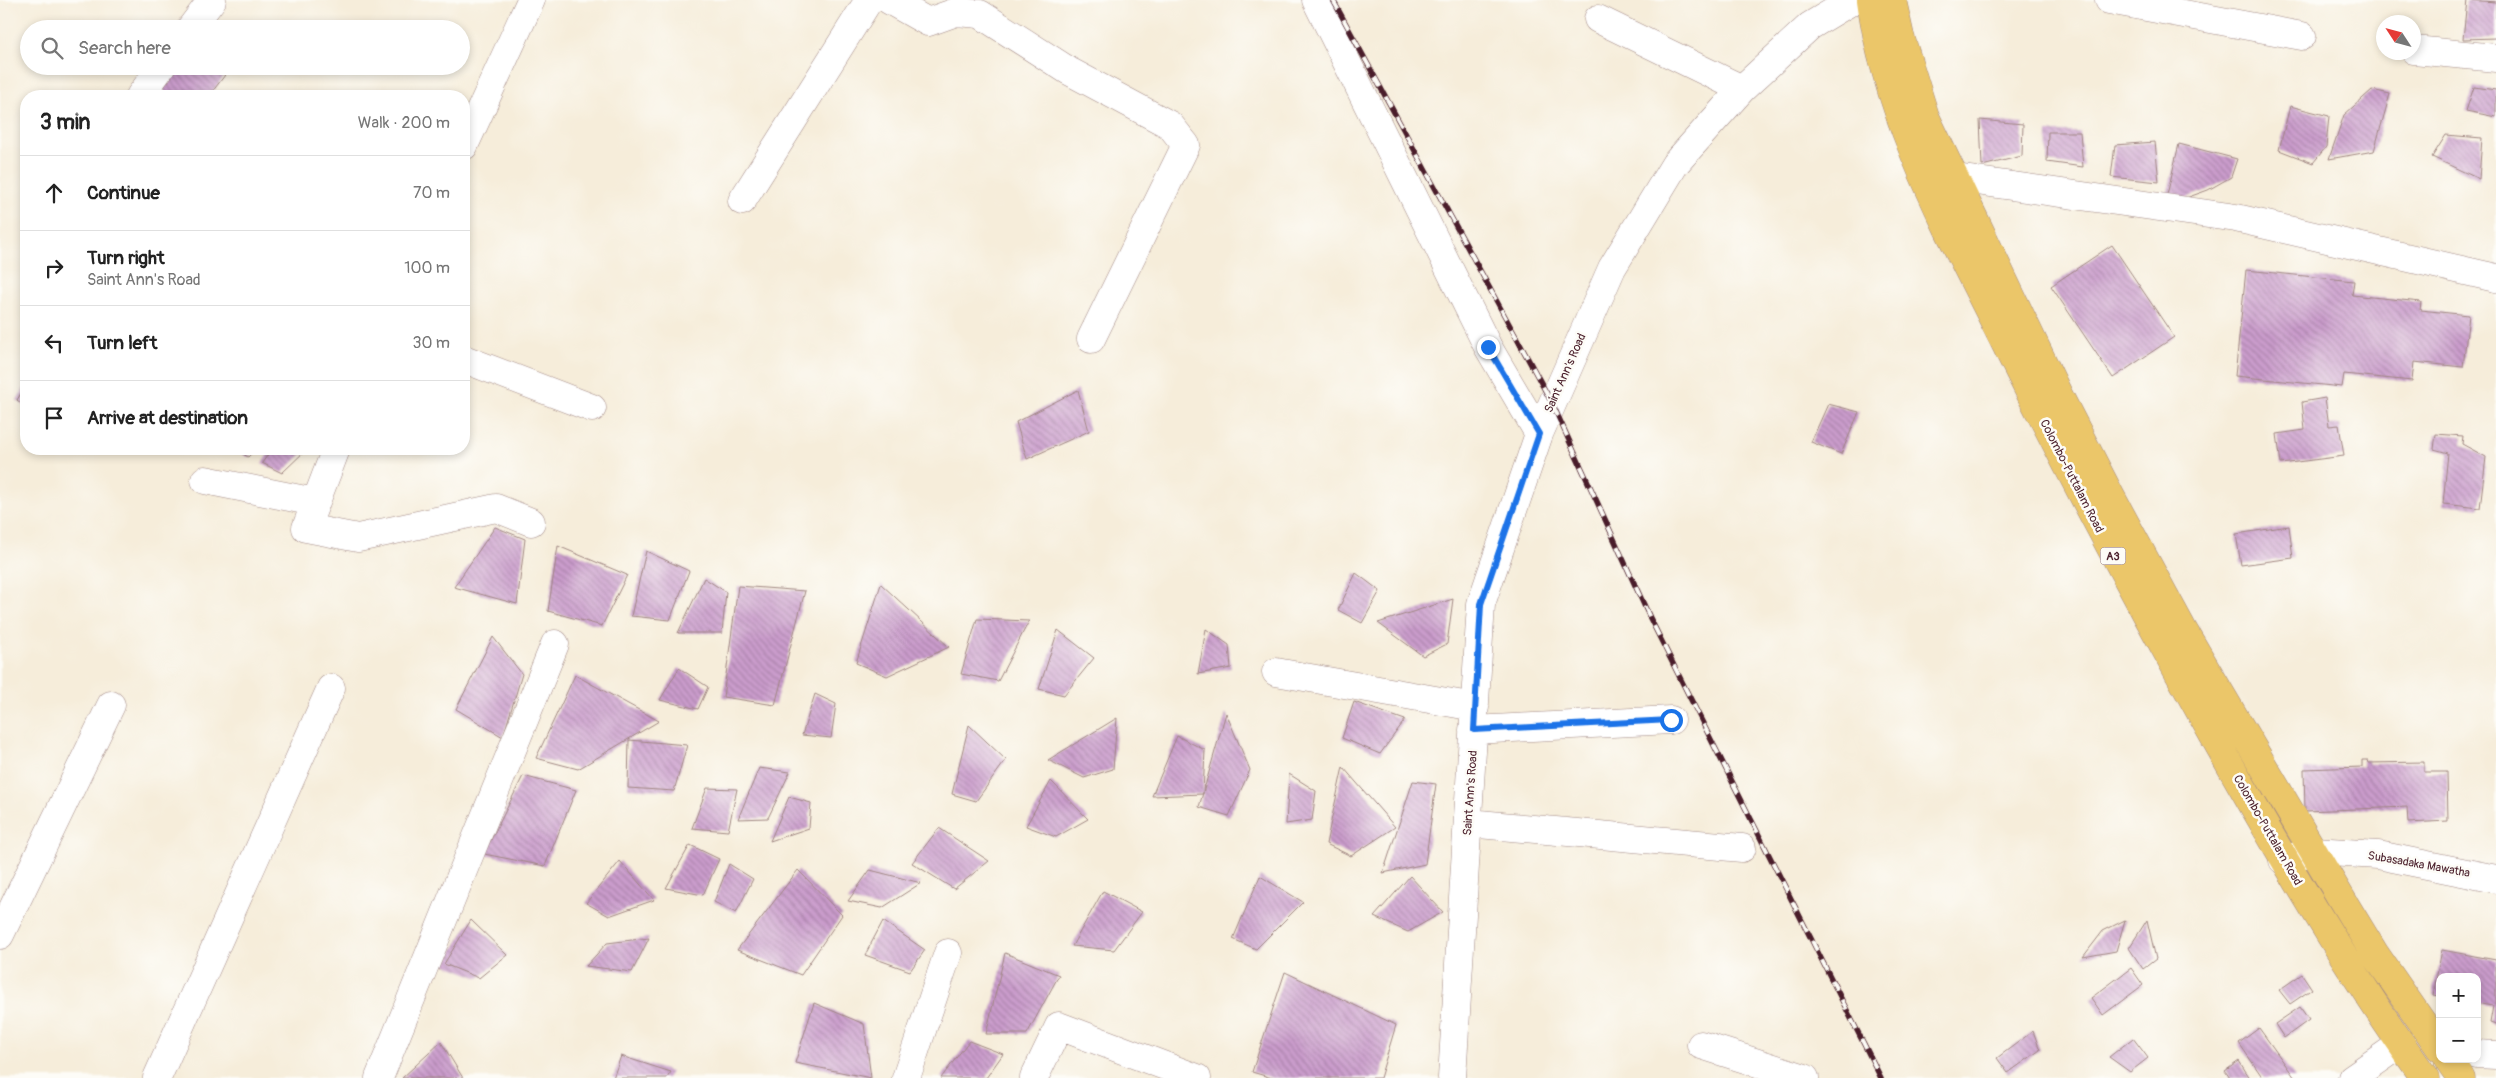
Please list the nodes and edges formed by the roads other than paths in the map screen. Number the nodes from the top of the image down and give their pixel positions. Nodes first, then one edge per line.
1 (212, 0) edge
2 (531, 0) edge
3 (869, 0) edge
4 (889, 0) edge
5 (1316, 0) edge
6 (1853, 0) edge
7 (1871, 0) edge
8 (1892, 0) edge
9 (2109, 0) edge
10 (197, 20) edge
11 (1598, 20) dead end
12 (2302, 36) dead end
13 (2421, 51) edge
14 (2496, 58) edge
15 (155, 75) edge
16 (1742, 89) junction
17 (144, 90) edge
18 (470, 133) edge
19 (1956, 178) junction
20 (742, 201) dead end
21 (2496, 278) edge
22 (1091, 338) dead end
23 (470, 361) edge
24 (592, 408) dead end
25 (1539, 434) junction
26 (334, 455) edge
27 (205, 480) dead end
28 (315, 502) junction
29 (531, 522) dead end
30 (556, 644) dead end
31 (1276, 672) dead end
32 (331, 688) dead end
33 (111, 705) dead end
34 (1474, 719) junction
35 (1671, 720) dead end
36 (1468, 822) junction
37 (1742, 848) dead end
38 (2314, 851) junction
39 (2284, 860) junction
40 (2496, 879) edge
41 (0, 935) edge
42 (948, 953) dead end
43 (2436, 1042) edge
44 (1701, 1045) dead end
45 (2405, 1050) junction
46 (2436, 1052) edge
47 (2481, 1054) edge
48 (2496, 1055) edge
49 (2451, 1063) edge
50 (157, 1078) edge
51 (379, 1078) edge
52 (906, 1078) edge
53 (1034, 1078) edge
54 (1197, 1078) edge
55 (1452, 1078) edge
56 (1805, 1078) edge
57 (2352, 1078) edge
58 (2425, 1078) edge
59 (2461, 1078) edge

1 - 10 street
2 - 18 street
3 - 20 street
4 - 22 street
5 - 25 street
6 - 16 street, Saint Ann's Road
7 - 39 highway, Colombo-Puttalam Road / A3
8 - 19 highway, Colombo-Puttalam Road / A3
9 - 12 street
11 - 16 street
13 - 14 street
15 - 17 street
16 - 25 street, Saint Ann's Road
19 - 21 street
19 - 38 highway, Colombo-Puttalam Road / A3
23 - 24 street
25 - 34 street, Saint Ann's Road
26 - 28 street
27 - 28 street
28 - 29 street
30 - 51 street
31 - 34 street
32 - 50 street
33 - 41 street
34 - 35 street
34 - 36 street, Saint Ann's Road
36 - 37 street
36 - 55 street, Saint Ann's Road
38 - 39 street, Subasadaka Mawatha
38 - 40 street, Subasadaka Mawatha
38 - 43 highway, Colombo-Puttalam Road / A3
39 - 45 highway, Colombo-Puttalam Road / A3
42 - 52 street
44 - 56 street
45 - 46 street
45 - 57 street
45 - 58 highway, Colombo-Puttalam Road / A3
47 - 48 street
49 - 59 highway
53 - 54 street

